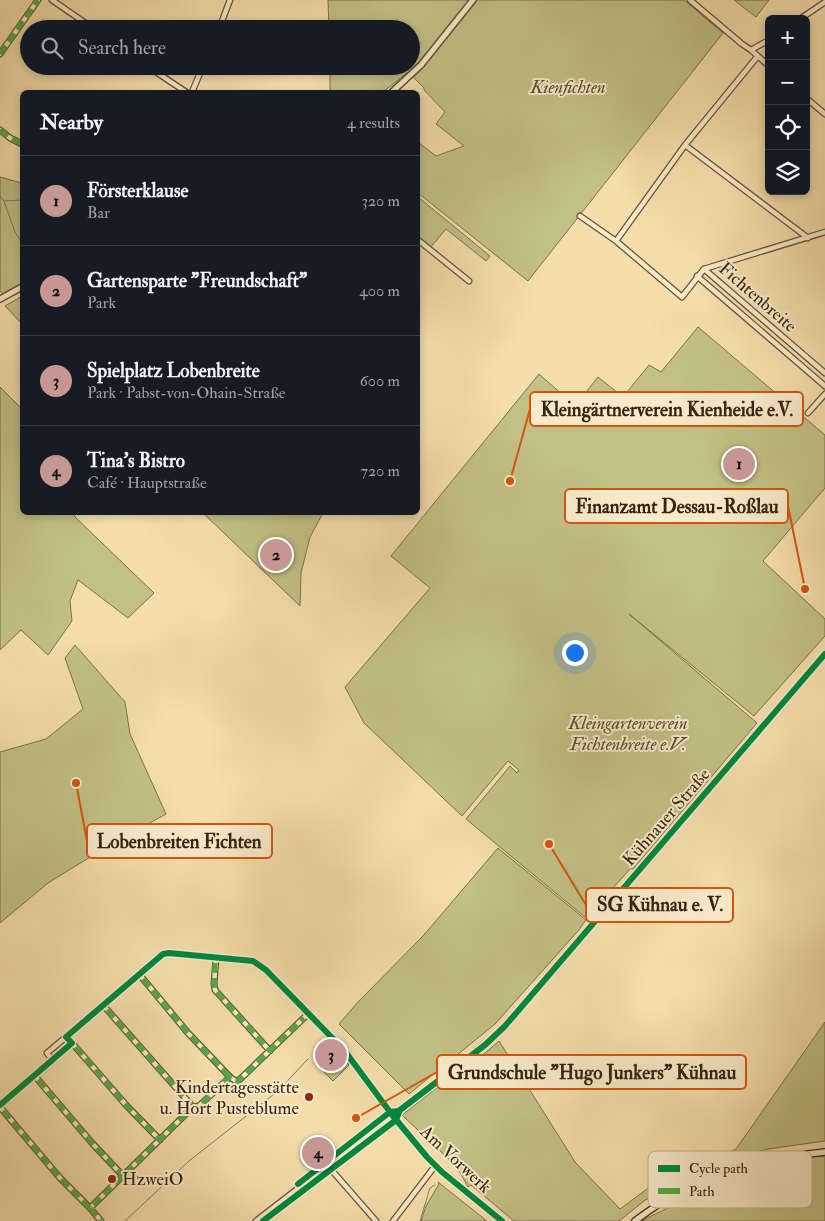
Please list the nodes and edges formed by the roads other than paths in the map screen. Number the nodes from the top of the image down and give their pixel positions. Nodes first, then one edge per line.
1 (38, 0) edge
2 (52, 0) edge
3 (230, 0) edge
4 (473, 0) edge
5 (690, 0) edge
6 (825, 2) edge
7 (806, 15) edge
8 (24, 20) edge
9 (81, 20) edge
10 (222, 20) edge
11 (20, 26) edge
12 (765, 42) edge
13 (751, 50) junction
14 (0, 54) edge
15 (757, 57) junction
16 (765, 63) edge
17 (420, 66) edge
18 (161, 75) edge
19 (199, 75) edge
20 (410, 75) edge
21 (183, 90) edge
22 (193, 90) edge
23 (394, 90) edge
24 (810, 101) edge
25 (825, 114) edge
26 (0, 130) edge
27 (20, 143) edge
28 (685, 145) junction
29 (580, 216) dead end
30 (825, 232) edge
31 (808, 238) junction
32 (616, 241) junction
33 (420, 242) edge
34 (704, 269) junction
35 (697, 276) junction
36 (468, 281) dead end
37 (20, 288) edge
38 (0, 299) edge
39 (825, 373) edge
40 (825, 386) edge
41 (825, 394) edge
42 (808, 413) dead end
43 (825, 654) edge
44 (216, 958) junction
45 (139, 974) junction
46 (103, 1005) junction
47 (309, 1013) junction
48 (66, 1037) junction
49 (72, 1043) junction
50 (270, 1051) junction
51 (52, 1060) junction
52 (34, 1075) junction
53 (230, 1077) junction
54 (0, 1106) edge
55 (193, 1107) junction
56 (393, 1116) junction
57 (160, 1140) junction
58 (825, 1152) edge
59 (812, 1154) edge
60 (328, 1166) junction
61 (435, 1166) junction
62 (123, 1176) junction
63 (90, 1208) junction
64 (655, 1208) edge
65 (101, 1221) edge
66 (256, 1221) edge
67 (376, 1221) edge
68 (393, 1221) edge
69 (502, 1221) edge
70 (635, 1221) edge

1 - 8 street
2 - 9 street
3 - 10 street
4 - 17 street
5 - 13 street
6 - 7 street
11 - 14 street
12 - 13 street
13 - 15 street
15 - 16 street
15 - 28 street
18 - 21 street
19 - 22 street
20 - 23 street
24 - 25 street
26 - 27 street
28 - 31 street
28 - 32 street
29 - 32 street, Fichtenbreite
30 - 31 street
31 - 34 street
32 - 35 street, Fichtenbreite
33 - 36 street
34 - 35 street, Fichtenbreite
34 - 39 street, Fichtenbreite
35 - 40 street, Fichtenbreite
37 - 38 street
41 - 42 street
43 - 56 street, Kühnauer Straße
44 - 45 street, Am Vorwerk
44 - 47 street, Am Vorwerk
44 - 50 street
45 - 46 street, Am Vorwerk
45 - 53 street
46 - 48 street, Am Vorwerk
46 - 55 street
47 - 50 street
47 - 56 street, Am Vorwerk
48 - 49 street
48 - 51 street, Am Vorwerk
49 - 51 street
49 - 57 street
50 - 53 street
51 - 52 street
52 - 54 street
52 - 62 street
53 - 55 street
54 - 63 street
55 - 57 street
56 - 60 street, Kühnauer Straße
56 - 61 street, Am Vorwerk
57 - 62 street
58 - 59 main road
60 - 66 street, Kühnauer Straße
60 - 67 street
61 - 68 street
61 - 69 street, Am Vorwerk
62 - 63 street
63 - 65 street
64 - 70 main road

